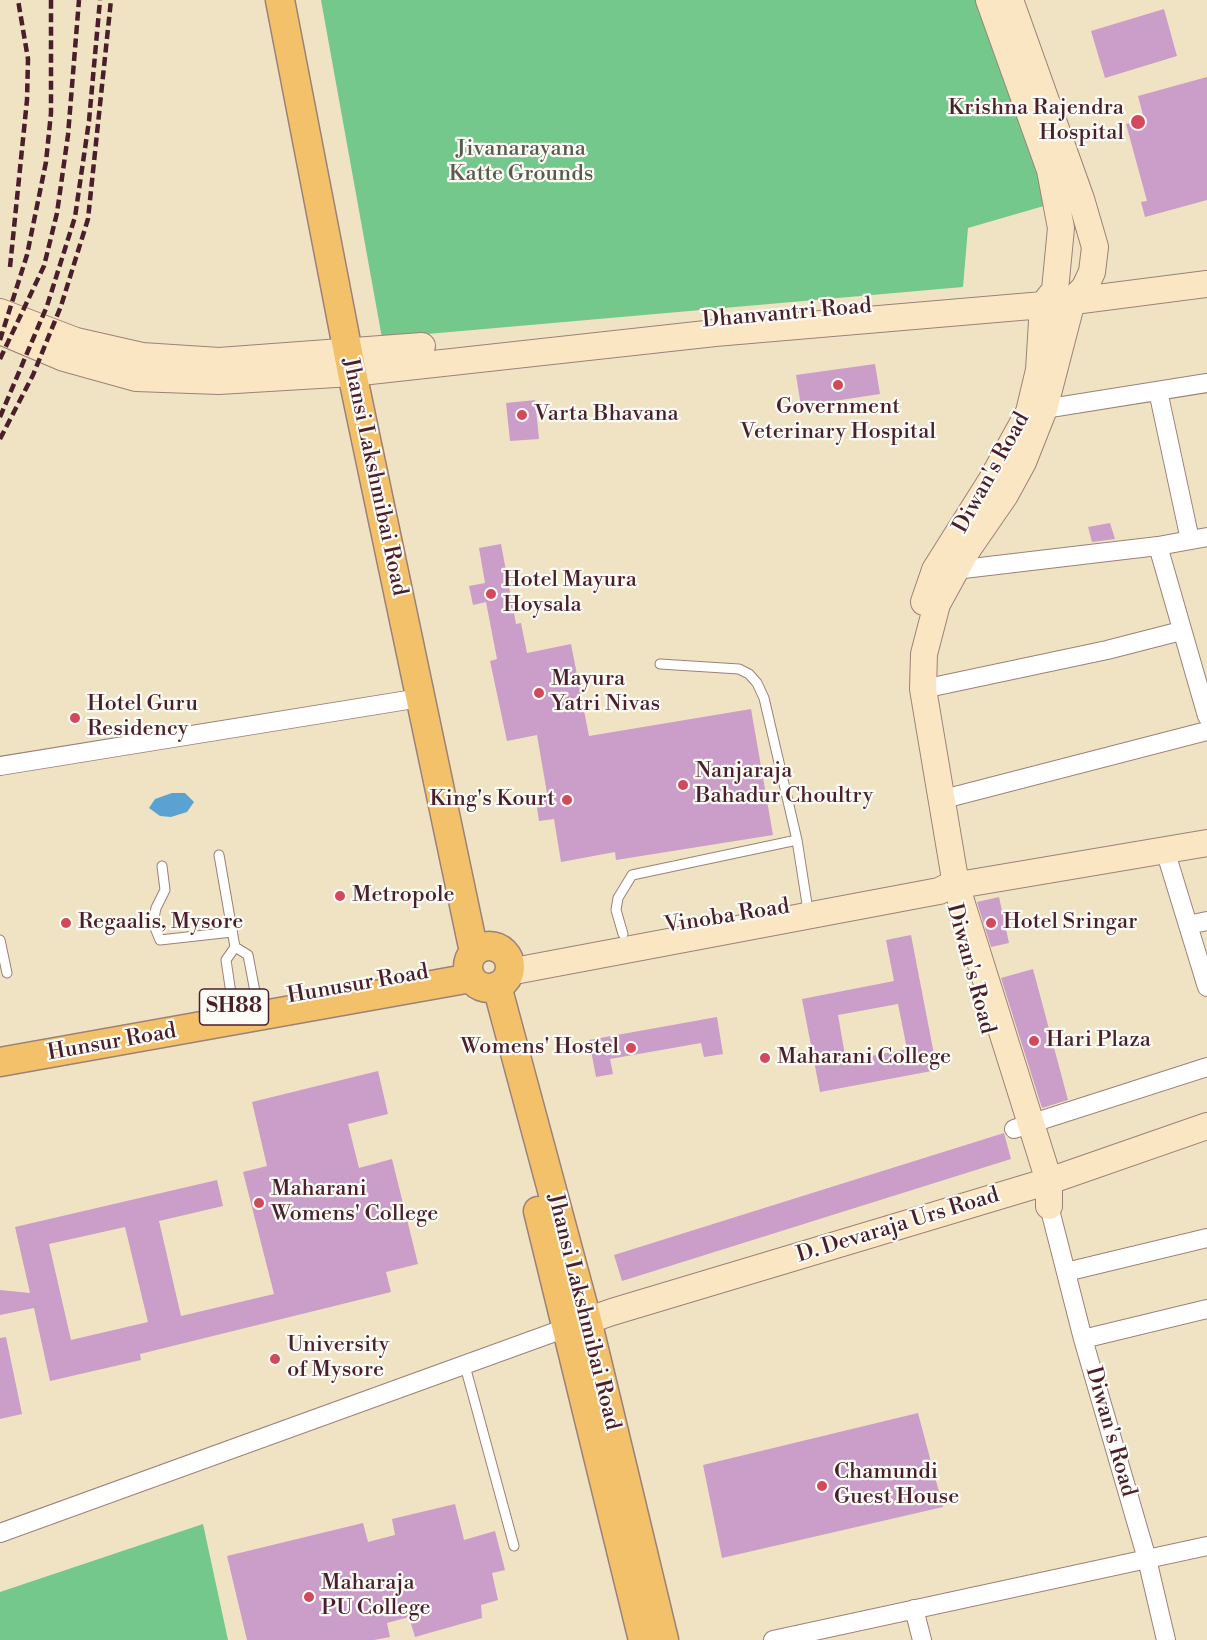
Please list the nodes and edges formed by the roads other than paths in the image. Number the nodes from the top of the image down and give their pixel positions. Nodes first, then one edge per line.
1 (280, 0) edge
2 (294, 0) edge
3 (989, 0) edge
4 (1010, 0) edge
5 (1207, 266) edge
6 (1207, 284) edge
7 (1064, 296) junction
8 (0, 312) edge
9 (0, 332) edge
10 (359, 362) junction
11 (1207, 383) edge
12 (1158, 391) junction
13 (1044, 409) junction
14 (1199, 539) edge
15 (1158, 546) junction
16 (955, 570) junction
17 (1181, 631) junction
18 (660, 664) dead end
19 (923, 689) junction
20 (420, 698) junction
21 (1206, 711) edge
22 (1207, 731) edge
23 (0, 766) edge
24 (940, 800) junction
25 (797, 840) junction
26 (1207, 843) edge
27 (1165, 850) junction
28 (219, 855) dead end
29 (162, 866) dead end
30 (952, 886) junction
31 (807, 904) junction
32 (1207, 921) edge
33 (1188, 925) junction
34 (232, 932) junction
35 (623, 934) junction
36 (0, 940) edge
37 (236, 947) junction
38 (488, 968) junction
39 (8, 973) dead end
40 (1207, 987) edge
41 (245, 1005) junction
42 (0, 1047) edge
43 (0, 1062) edge
44 (1207, 1067) edge
45 (1023, 1126) junction
46 (1207, 1126) edge
47 (1044, 1191) junction
48 (1207, 1238) edge
49 (1066, 1272) junction
50 (1207, 1309) edge
51 (577, 1324) junction
52 (1083, 1339) junction
53 (465, 1366) junction
54 (0, 1533) edge
55 (514, 1546) dead end
56 (1207, 1546) edge
57 (1147, 1559) junction
58 (914, 1609) junction
59 (643, 1640) edge
60 (664, 1640) edge
61 (772, 1640) edge
62 (922, 1640) edge
63 (1166, 1640) edge

1 - 10 main road, Jhansi Lakshmibai Road
2 - 10 main road, Jhansi Lakshmibai Road
3 - 7 street
4 - 7 street
5 - 7 street, Dhanvantri Road
6 - 7 street, Dhanvantri Road
7 - 10 street, Dhanvantri Road
7 - 13 street
7 - 30 street, Diwan's Road
8 - 10 street
9 - 10 street
10 - 20 main road, Jhansi Lakshmibai Road
10 - 38 main road, Jhansi Lakshmibai Road
11 - 12 street
12 - 13 street
12 - 14 street
13 - 16 street
14 - 15 street
15 - 16 street
15 - 17 street
16 - 19 street
17 - 19 street
17 - 21 street
18 - 25 lane
19 - 24 street
20 - 23 street
20 - 38 main road, Jhansi Lakshmibai Road
22 - 24 street
24 - 30 street
25 - 31 lane
25 - 35 lane
26 - 27 street, Vinoba Road
27 - 30 street, Vinoba Road
27 - 33 street
28 - 34 lane
29 - 34 lane
30 - 31 street, Vinoba Road
30 - 38 street, Vinoba Road
30 - 45 street, Diwan's Road
31 - 35 street, Vinoba Road
32 - 33 street
33 - 40 street
34 - 37 lane
35 - 38 street, Vinoba Road
36 - 39 lane
37 - 41 lane
37 - 41 lane
38 - 41 main road, Hunusur Road / SH88
38 - 43 main road, Hunsur Road
38 - 51 main road, Jhansi Lakshmibai Road
41 - 42 main road, Hunusur Road / SH88
44 - 45 street
45 - 47 street, Diwan's Road
46 - 47 street, D. Devaraja Urs Road
47 - 49 street, Diwan's Road
47 - 51 street, D. Devaraja Urs Road
48 - 49 street
49 - 52 street, Diwan's Road
50 - 52 street
51 - 53 street
51 - 59 main road, Jhansi Lakshmibai Road
51 - 60 main road, Jhansi Lakshmibai Road
52 - 57 street, Diwan's Road
53 - 54 street
53 - 55 lane
56 - 57 street
57 - 58 street
57 - 63 street, Diwan's Road
58 - 61 street
58 - 62 street

